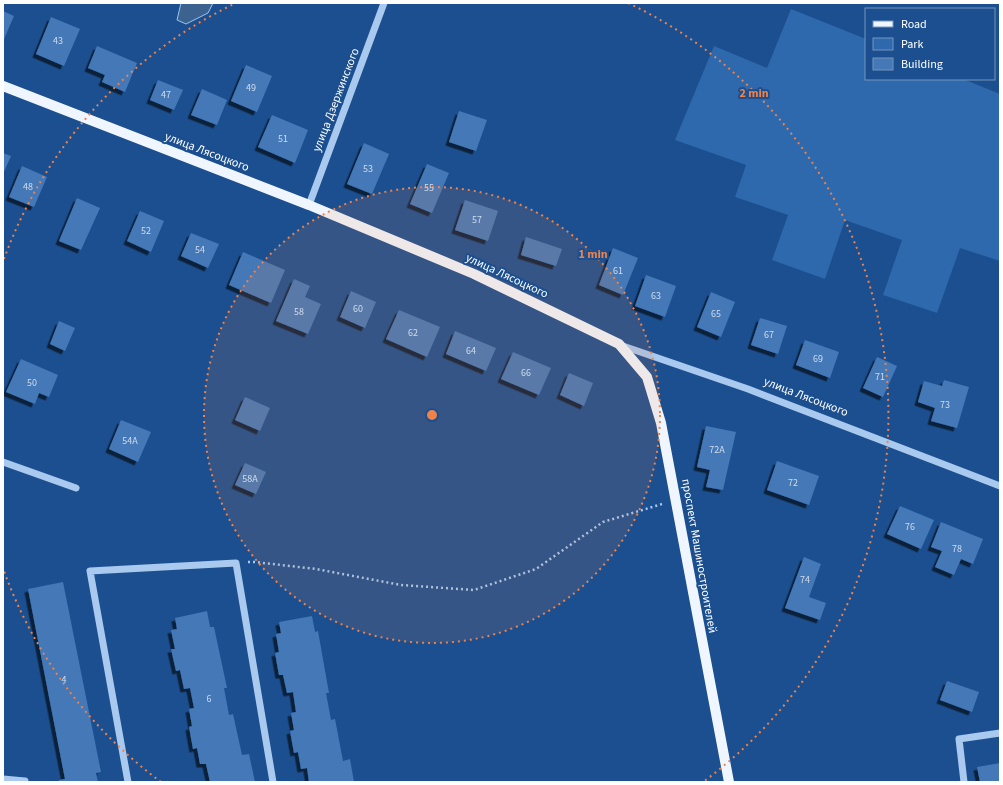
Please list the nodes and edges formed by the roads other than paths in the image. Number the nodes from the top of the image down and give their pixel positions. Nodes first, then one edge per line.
1 (384, 3) edge
2 (3, 86) edge
3 (309, 205) junction
4 (619, 344) junction
5 (3, 462) edge
6 (1000, 486) edge
7 (76, 488) dead end
8 (1000, 733) edge
9 (3, 779) edge
10 (25, 782) edge
11 (128, 782) edge
12 (273, 782) edge
13 (729, 782) edge
14 (964, 782) edge

1 - 3 street, улица Дзержинского
2 - 3 main road, улица Лясоцкого
3 - 4 main road, улица Лясоцкого
4 - 6 street, улица Лясоцкого
4 - 13 main road, проспект Машиностроителей
5 - 7 street
8 - 14 street
9 - 10 street
11 - 12 street

